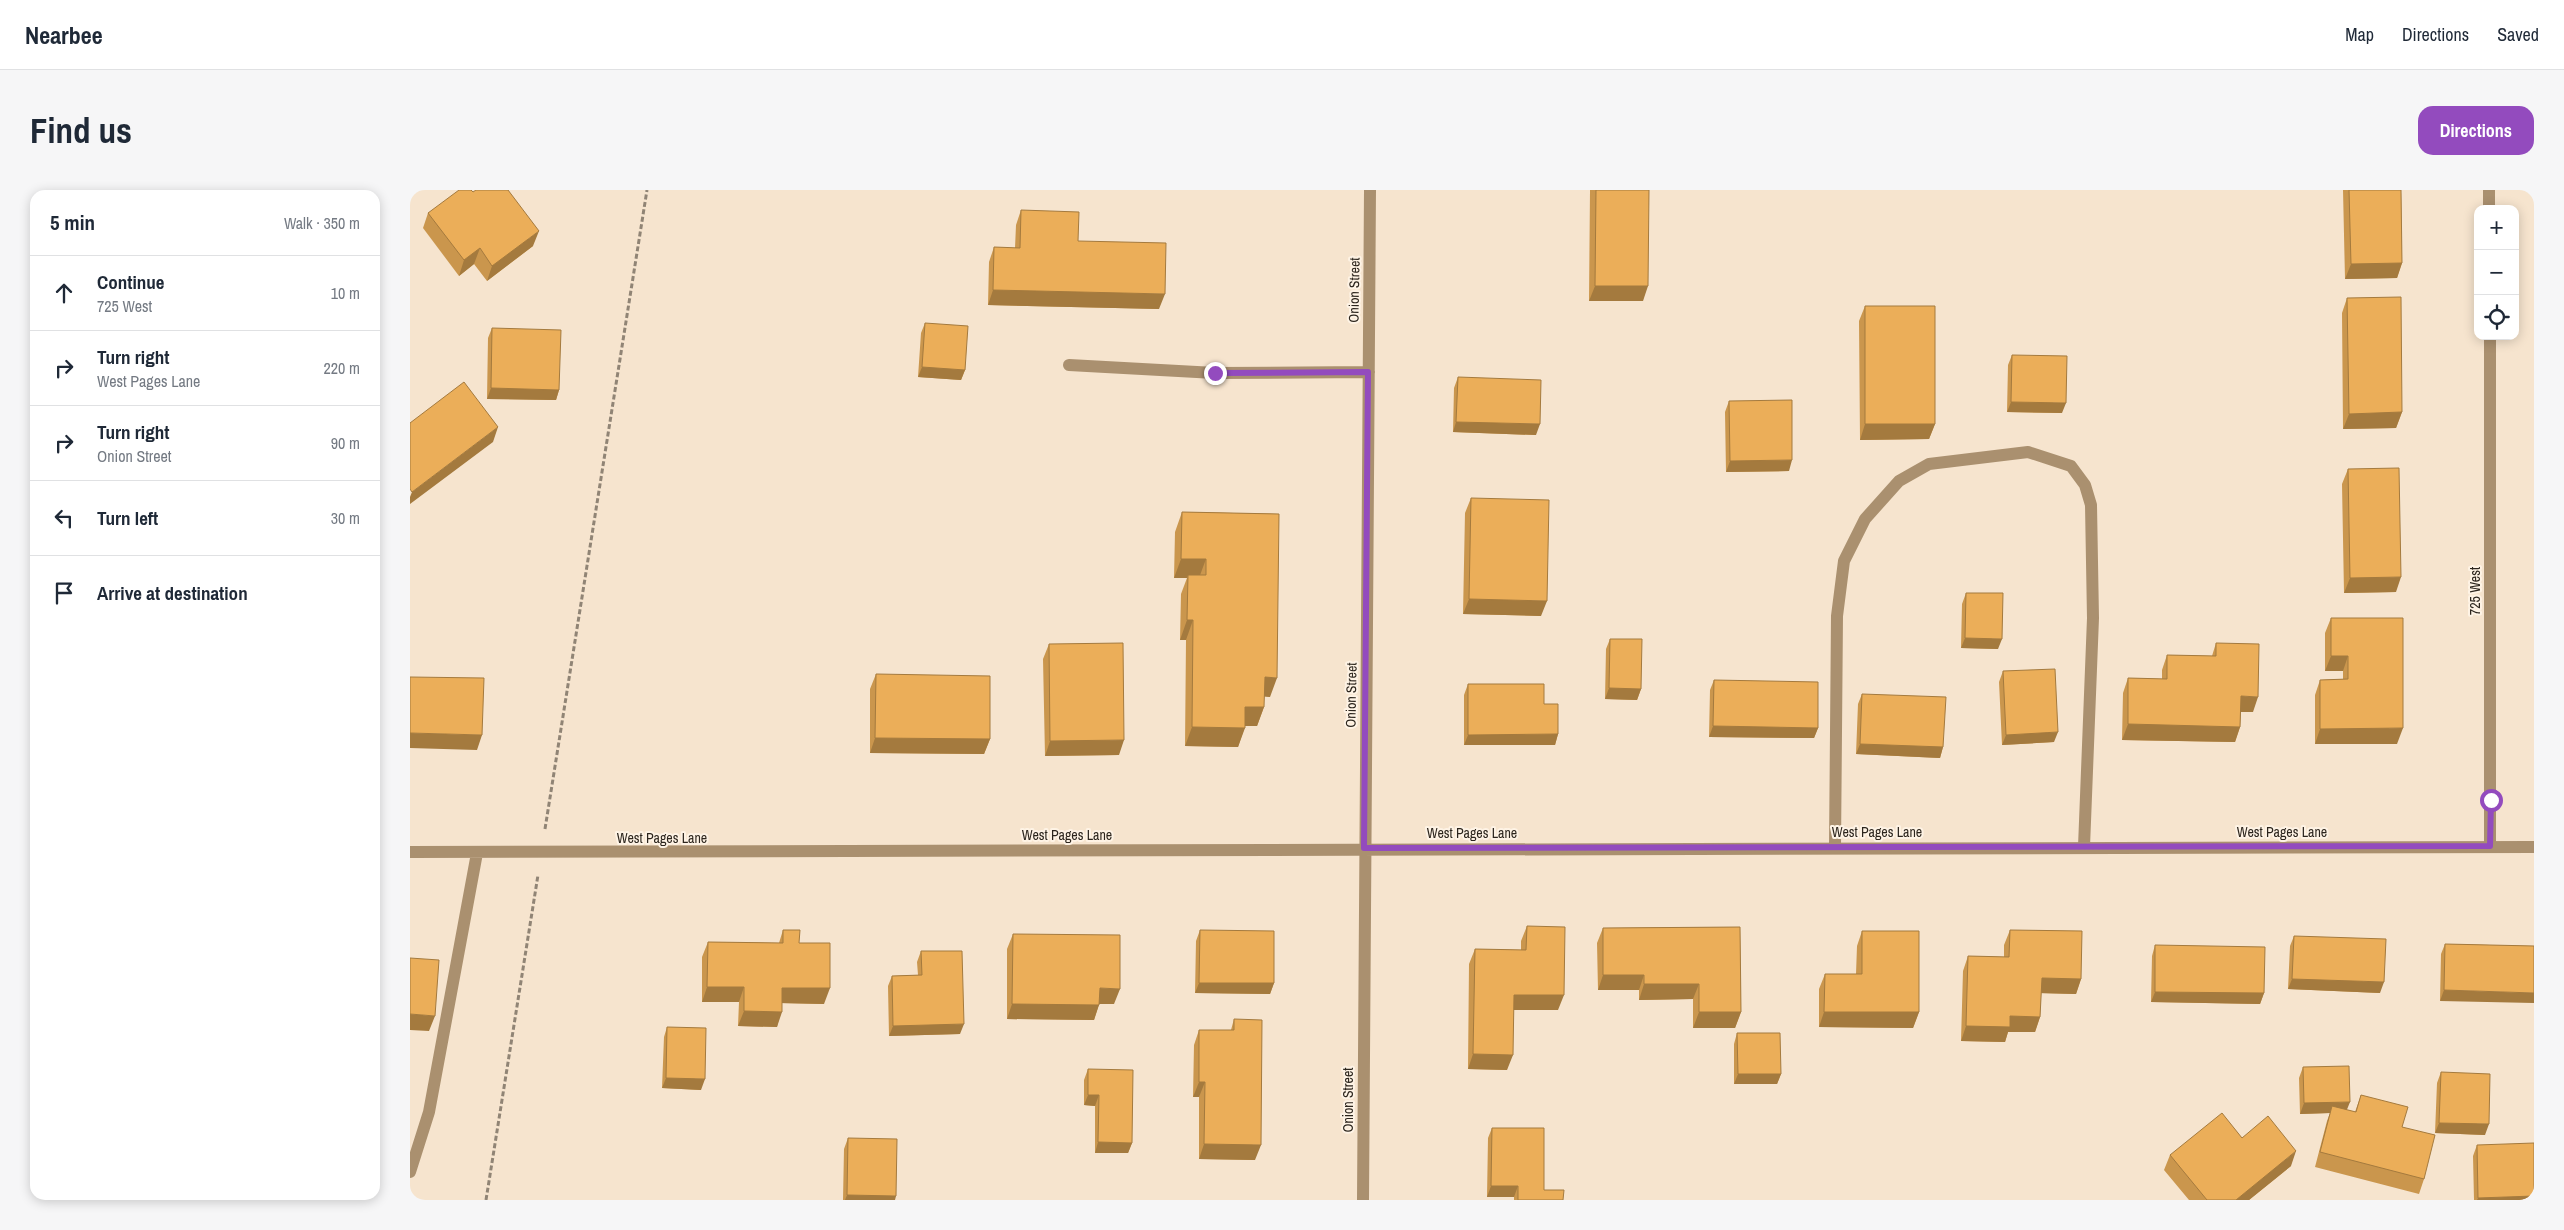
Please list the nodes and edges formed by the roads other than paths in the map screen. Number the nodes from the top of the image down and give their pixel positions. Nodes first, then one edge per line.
1 (1370, 190) edge
2 (2489, 190) edge
3 (2489, 205) edge
4 (2490, 340) edge
5 (1069, 365) dead end
6 (1368, 372) junction
7 (2490, 846) junction
8 (2084, 847) junction
9 (2534, 847) edge
10 (1364, 848) junction
11 (1835, 848) junction
12 (410, 852) edge
13 (477, 853) junction
14 (410, 1172) edge
15 (1363, 1200) edge

1 - 6 street, Onion Street
2 - 3 street
4 - 7 street, 725 West
5 - 6 street
6 - 10 street, Onion Street
7 - 8 street, West Pages Lane
7 - 9 street, West Pages Lane
8 - 11 street, West Pages Lane
8 - 11 street
10 - 11 street, West Pages Lane
10 - 13 street, West Pages Lane
10 - 15 street, Onion Street
12 - 13 street, West Pages Lane
13 - 14 street

